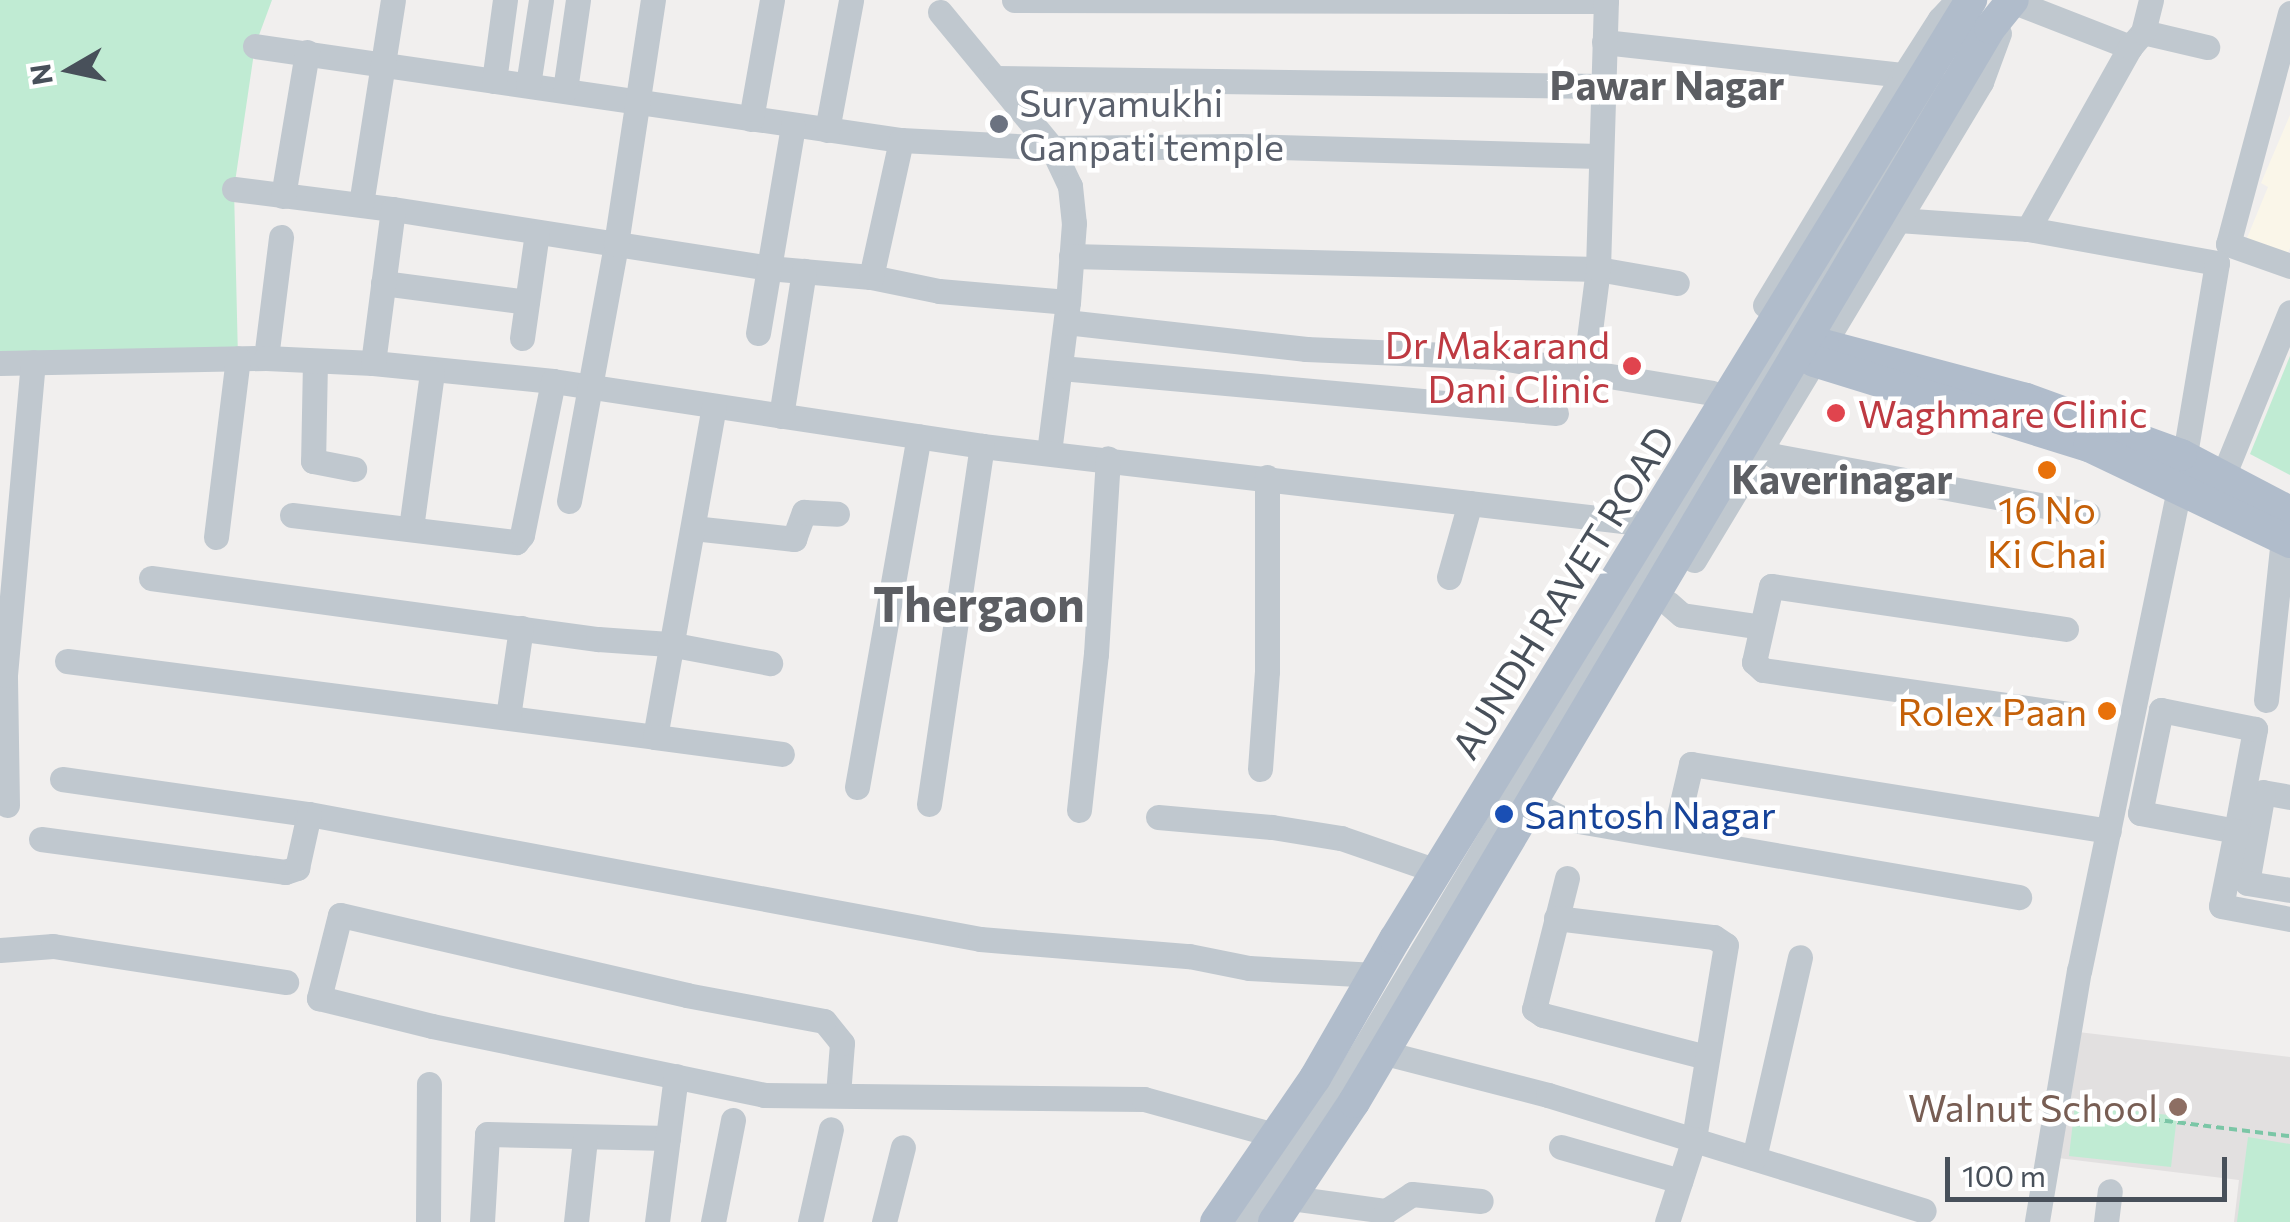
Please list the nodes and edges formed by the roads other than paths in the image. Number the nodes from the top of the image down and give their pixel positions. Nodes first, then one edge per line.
1 (393, 0) edge
2 (505, 0) edge
3 (541, 0) edge
4 (578, 0) edge
5 (653, 0) edge
6 (772, 0) edge
7 (851, 0) edge
8 (1014, 0) edge
9 (1184, 0) edge
10 (1606, 0) edge
11 (1958, 0) edge
12 (1971, 0) edge
13 (2151, 0) edge
14 (1068, 1) edge
15 (937, 4) edge
16 (2004, 5) edge
17 (2290, 12) edge
18 (2137, 39) junction
19 (1604, 42) junction
20 (255, 46) dead end
21 (2207, 47) dead end
22 (307, 52) junction
23 (383, 64) junction
24 (1904, 75) junction
25 (995, 78) junction
26 (494, 81) junction
27 (528, 85) junction
28 (1602, 86) junction
29 (565, 90) junction
30 (638, 102) junction
31 (752, 119) junction
32 (793, 126) junction
33 (826, 130) junction
34 (901, 140) junction
35 (1052, 148) junction
36 (1599, 156) junction
37 (234, 189) dead end
38 (284, 196) junction
39 (361, 204) junction
40 (392, 208) junction
41 (1898, 220) junction
42 (2028, 228) junction
43 (538, 232) junction
44 (281, 238) dead end
45 (616, 244) junction
46 (1071, 256) junction
47 (2290, 266) edge
48 (768, 268) junction
49 (1598, 269) junction
50 (804, 270) junction
51 (870, 278) junction
52 (383, 283) junction
53 (1676, 283) dead end
54 (527, 302) junction
55 (1067, 312) junction
56 (2290, 312) edge
57 (758, 333) dead end
58 (522, 338) dead end
59 (1815, 351) junction
60 (238, 358) junction
61 (266, 358) junction
62 (315, 361) junction
63 (34, 362) junction
64 (0, 363) edge
65 (373, 363) junction
66 (1061, 368) junction
67 (1867, 368) junction
68 (1585, 370) junction
69 (432, 372) junction
70 (554, 381) junction
71 (592, 387) junction
72 (1712, 393) junction
73 (714, 407) junction
74 (1556, 413) dead end
75 (781, 416) junction
76 (919, 436) junction
77 (982, 446) junction
78 (1761, 448) junction
79 (1049, 453) junction
80 (2181, 456) junction
81 (1108, 458) junction
82 (354, 469) dead end
83 (1267, 477) junction
84 (2178, 489) junction
85 (2217, 491) junction
86 (569, 502) dead end
87 (1470, 503) junction
88 (837, 514) dead end
89 (2088, 514) dead end
90 (292, 515) dead end
91 (1632, 522) junction
92 (411, 528) junction
93 (693, 528) junction
94 (2288, 531) edge
95 (216, 537) dead end
96 (1449, 577) dead end
97 (152, 578) dead end
98 (1668, 603) junction
99 (1761, 627) junction
100 (521, 628) junction
101 (2066, 628) dead end
102 (669, 644) junction
103 (67, 661) dead end
104 (770, 663) dead end
105 (2266, 700) dead end
106 (1539, 709) junction
107 (2070, 714) dead end
108 (508, 717) junction
109 (1570, 733) junction
110 (656, 737) junction
111 (782, 754) dead end
112 (1260, 769) dead end
113 (62, 779) dead end
114 (857, 787) dead end
115 (2290, 797) edge
116 (1530, 802) junction
117 (929, 804) dead end
118 (7, 805) dead end
119 (1080, 810) dead end
120 (309, 814) junction
121 (1158, 818) dead end
122 (2110, 831) junction
123 (2236, 831) junction
124 (1674, 837) junction
125 (41, 839) dead end
126 (1437, 871) junction
127 (1566, 878) dead end
128 (2290, 890) edge
129 (2019, 897) dead end
130 (1556, 918) junction
131 (2290, 920) edge
132 (0, 950) edge
133 (1800, 957) dead end
134 (1376, 975) junction
135 (286, 982) dead end
136 (1381, 1052) junction
137 (1706, 1057) junction
138 (676, 1076) junction
139 (429, 1084) dead end
140 (838, 1095) junction
141 (733, 1120) dead end
142 (831, 1128) dead end
143 (1278, 1136) junction
144 (668, 1138) junction
145 (586, 1139) junction
146 (1694, 1140) junction
147 (1561, 1146) dead end
148 (903, 1148) dead end
149 (1754, 1158) junction
150 (1680, 1181) junction
151 (2110, 1191) dead end
152 (1480, 1202) dead end
153 (1283, 1210) edge
154 (1924, 1211) dead end
155 (428, 1222) edge
156 (482, 1222) edge
157 (576, 1222) edge
158 (657, 1222) edge
159 (713, 1222) edge
160 (810, 1222) edge
161 (884, 1222) edge
162 (1216, 1222) edge
163 (1245, 1222) edge
164 (1667, 1222) edge
165 (2037, 1222) edge
166 (2106, 1222) edge

1 - 23 street
2 - 26 street
3 - 27 street
4 - 29 street
5 - 30 street
6 - 31 street
7 - 33 street
8 - 14 street
9 - 10 street
9 - 14 street
10 - 19 street
11 - 24 street
12 - 106 main road, AUNDH RAVET ROAD
13 - 18 street
15 - 25 street
16 - 18 street
16 - 41 street
16 - 109 main road, AUNDH RAVET ROAD
16 - 163 street
17 - 47 street
18 - 21 street
18 - 42 street
19 - 24 street
19 - 28 street
20 - 22 street
22 - 23 street
22 - 38 street
23 - 26 street
23 - 39 street
24 - 72 street
25 - 28 street
25 - 35 street
26 - 27 street
27 - 29 street
28 - 36 street
29 - 30 street
30 - 31 street
30 - 45 street
31 - 32 street
32 - 33 street
32 - 48 street
33 - 34 street
34 - 35 street
34 - 51 street
35 - 36 street
35 - 46 street
36 - 49 street
37 - 38 street
38 - 39 street
39 - 40 street
40 - 43 street
40 - 52 street
41 - 42 street
41 - 59 street
42 - 80 street
43 - 45 street
43 - 54 street
44 - 61 street
45 - 48 street
45 - 71 street
46 - 49 street
46 - 55 street
48 - 50 street
48 - 57 street
49 - 53 street
49 - 68 street
50 - 51 street
50 - 75 street
51 - 55 street
52 - 54 street
52 - 65 street
54 - 58 street
55 - 66 street
55 - 68 street
56 - 85 street
59 - 67 main road
59 - 78 street
60 - 61 street
60 - 63 street
60 - 95 street
61 - 62 street
62 - 65 street
62 - 82 street
63 - 64 street
63 - 118 street
65 - 69 street
66 - 74 street
66 - 79 street
67 - 80 main road
67 - 84 main road
68 - 72 street
69 - 70 street
69 - 92 street
70 - 71 street
70 - 92 street
71 - 73 street
71 - 86 street
72 - 91 street
73 - 75 street
73 - 93 street
75 - 76 street
76 - 77 street
76 - 114 street
77 - 79 street
77 - 117 street
78 - 89 street
78 - 98 street
79 - 81 street
80 - 84 street
80 - 85 main road
81 - 83 street
81 - 119 street
83 - 87 street
83 - 112 street
84 - 85 main road
84 - 122 street
85 - 94 main road
87 - 91 street
87 - 96 street
88 - 93 street
90 - 92 street
91 - 106 street
93 - 102 street
94 - 105 street
97 - 100 street
98 - 99 street
98 - 109 street
99 - 101 street
99 - 107 street
100 - 102 street
100 - 108 street
102 - 104 street
102 - 110 street
103 - 108 street
106 - 126 main road, AUNDH RAVET ROAD
108 - 110 street
109 - 116 main road, AUNDH RAVET ROAD
110 - 111 street
113 - 120 street
115 - 128 street
116 - 124 street
116 - 136 main road, AUNDH RAVET ROAD
120 - 125 street
120 - 134 street
121 - 126 street
122 - 124 street
122 - 165 street
123 - 123 street
123 - 131 street
124 - 129 street
126 - 134 main road, AUNDH RAVET ROAD
127 - 130 street
130 - 137 street
130 - 137 street
132 - 135 street
133 - 149 street
134 - 143 main road, AUNDH RAVET ROAD
136 - 146 street
136 - 153 main road, AUNDH RAVET ROAD
137 - 146 street
138 - 140 street
138 - 140 street
138 - 144 street
139 - 155 street
140 - 143 street
141 - 159 street
142 - 160 street
143 - 162 main road, AUNDH RAVET ROAD
144 - 145 street
144 - 158 street
145 - 156 street
145 - 157 street
146 - 149 street
146 - 150 street
147 - 150 street
148 - 161 street
149 - 154 street
150 - 164 street
151 - 166 street
152 - 153 street

